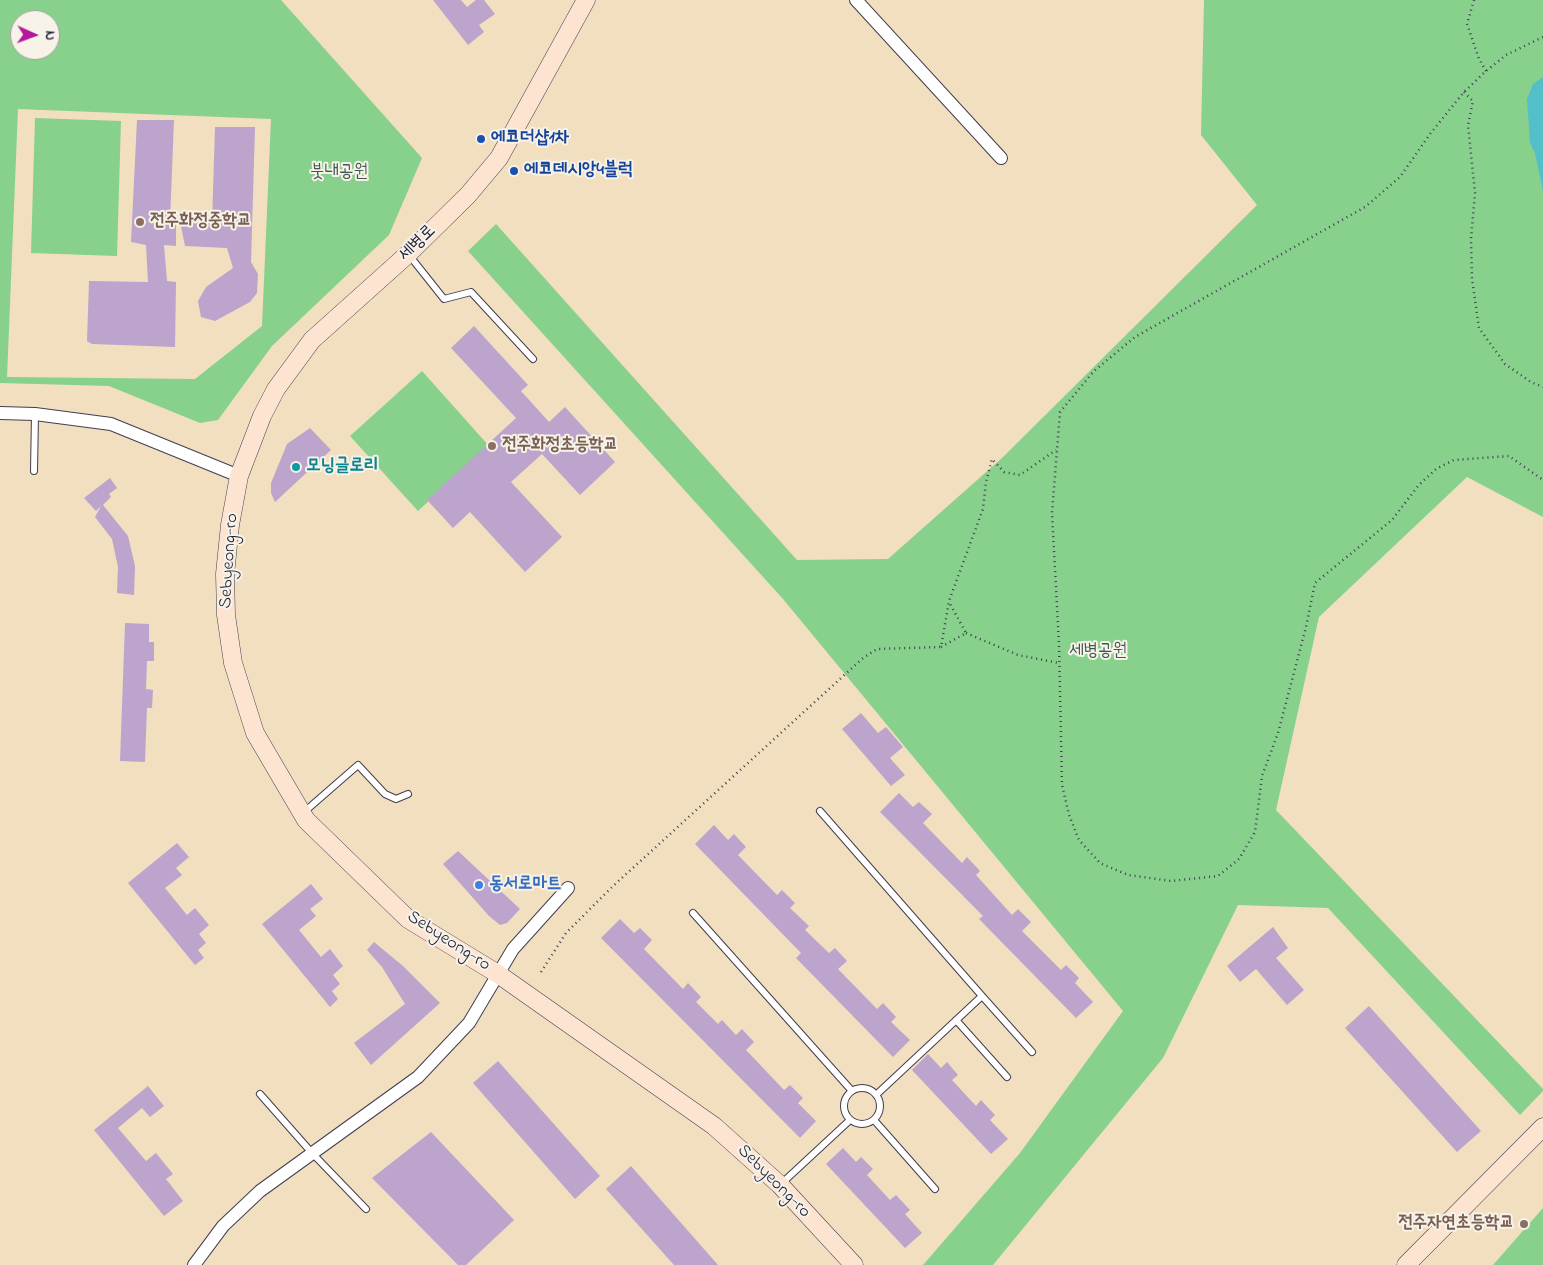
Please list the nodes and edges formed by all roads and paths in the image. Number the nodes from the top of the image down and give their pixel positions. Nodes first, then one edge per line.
1 (586, 0) edge
2 (856, 0) edge
3 (1474, 0) edge
4 (1543, 37) edge
5 (1486, 71) junction
6 (1464, 92) junction
7 (1001, 158) dead end
8 (408, 254) junction
9 (533, 359) dead end
10 (1543, 387) edge
11 (0, 413) edge
12 (35, 414) junction
13 (1057, 449) junction
14 (34, 471) dead end
15 (239, 476) junction
16 (1543, 480) edge
17 (948, 601) junction
18 (966, 633) junction
19 (940, 647) junction
20 (1060, 663) junction
21 (408, 794) dead end
22 (820, 811) dead end
23 (302, 814) junction
24 (568, 888) dead end
25 (693, 914) dead end
26 (541, 972) dead end
27 (498, 974) junction
28 (982, 996) junction
29 (956, 1020) junction
30 (1032, 1052) dead end
31 (1007, 1077) dead end
32 (852, 1091) junction
33 (260, 1094) dead end
34 (876, 1095) junction
35 (850, 1120) junction
36 (874, 1120) junction
37 (1543, 1127) edge
38 (312, 1153) junction
39 (780, 1185) junction
40 (935, 1189) dead end
41 (366, 1209) dead end
42 (194, 1265) edge
43 (854, 1265) edge
44 (1406, 1265) edge

1 - 8 street, 세병로
2 - 7 street
3 - 5 path
4 - 5 path
5 - 6 path
6 - 10 path
6 - 13 path
8 - 9 lane
8 - 15 street, 세병로
11 - 12 street
12 - 14 lane
12 - 15 street
13 - 17 path
13 - 20 path
15 - 23 street, Sebyeong-ro
16 - 20 path
17 - 18 path
17 - 19 path
18 - 19 path
18 - 20 path
19 - 26 path
21 - 23 lane
22 - 28 lane
23 - 27 street, Sebyeong-ro
24 - 27 street
25 - 32 lane
27 - 38 street
27 - 39 street, Sebyeong-ro
28 - 29 lane
28 - 30 lane
29 - 31 lane
29 - 34 lane
32 - 34 lane
32 - 35 lane
33 - 38 lane
34 - 36 lane
35 - 36 lane
35 - 39 lane
36 - 40 lane
37 - 44 street
38 - 41 lane
38 - 42 street
39 - 43 street, Sebyeong-ro

